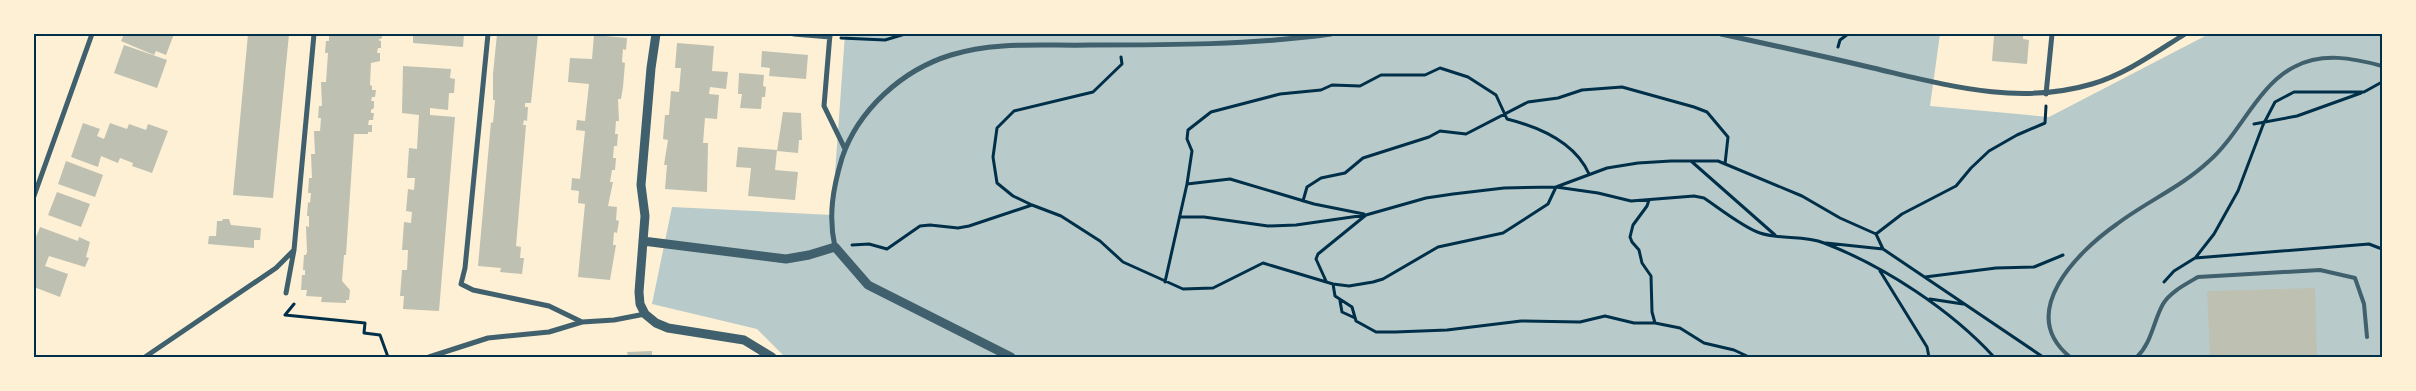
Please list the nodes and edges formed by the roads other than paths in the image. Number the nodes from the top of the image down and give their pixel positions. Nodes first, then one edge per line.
1 (92, 34) edge
2 (314, 34) edge
3 (488, 34) edge
4 (656, 34) edge
5 (794, 34) edge
6 (1331, 34) edge
7 (1721, 34) edge
8 (2052, 34) edge
9 (2185, 34) edge
10 (830, 36) edge
11 (2382, 66) edge
12 (2046, 94) junction
13 (846, 149) junction
14 (34, 196) edge
15 (643, 241) junction
16 (835, 247) junction
17 (294, 250) junction
18 (288, 291) road end
19 (645, 314) junction
20 (582, 322) junction
21 (2367, 336) dead end
22 (145, 357) edge
23 (429, 357) edge
24 (772, 357) edge
25 (1012, 357) edge
26 (2070, 357) edge
27 (2137, 357) edge

1 - 14 street
2 - 17 street
3 - 20 street
4 - 15 street
5 - 10 street
6 - 13 street
7 - 12 street
8 - 12 street
9 - 12 street
10 - 13 street
11 - 26 lane
13 - 16 street
15 - 16 street
15 - 19 street
16 - 25 street
17 - 18 street
17 - 22 street
19 - 20 street
19 - 24 street
20 - 23 street
21 - 27 lane

